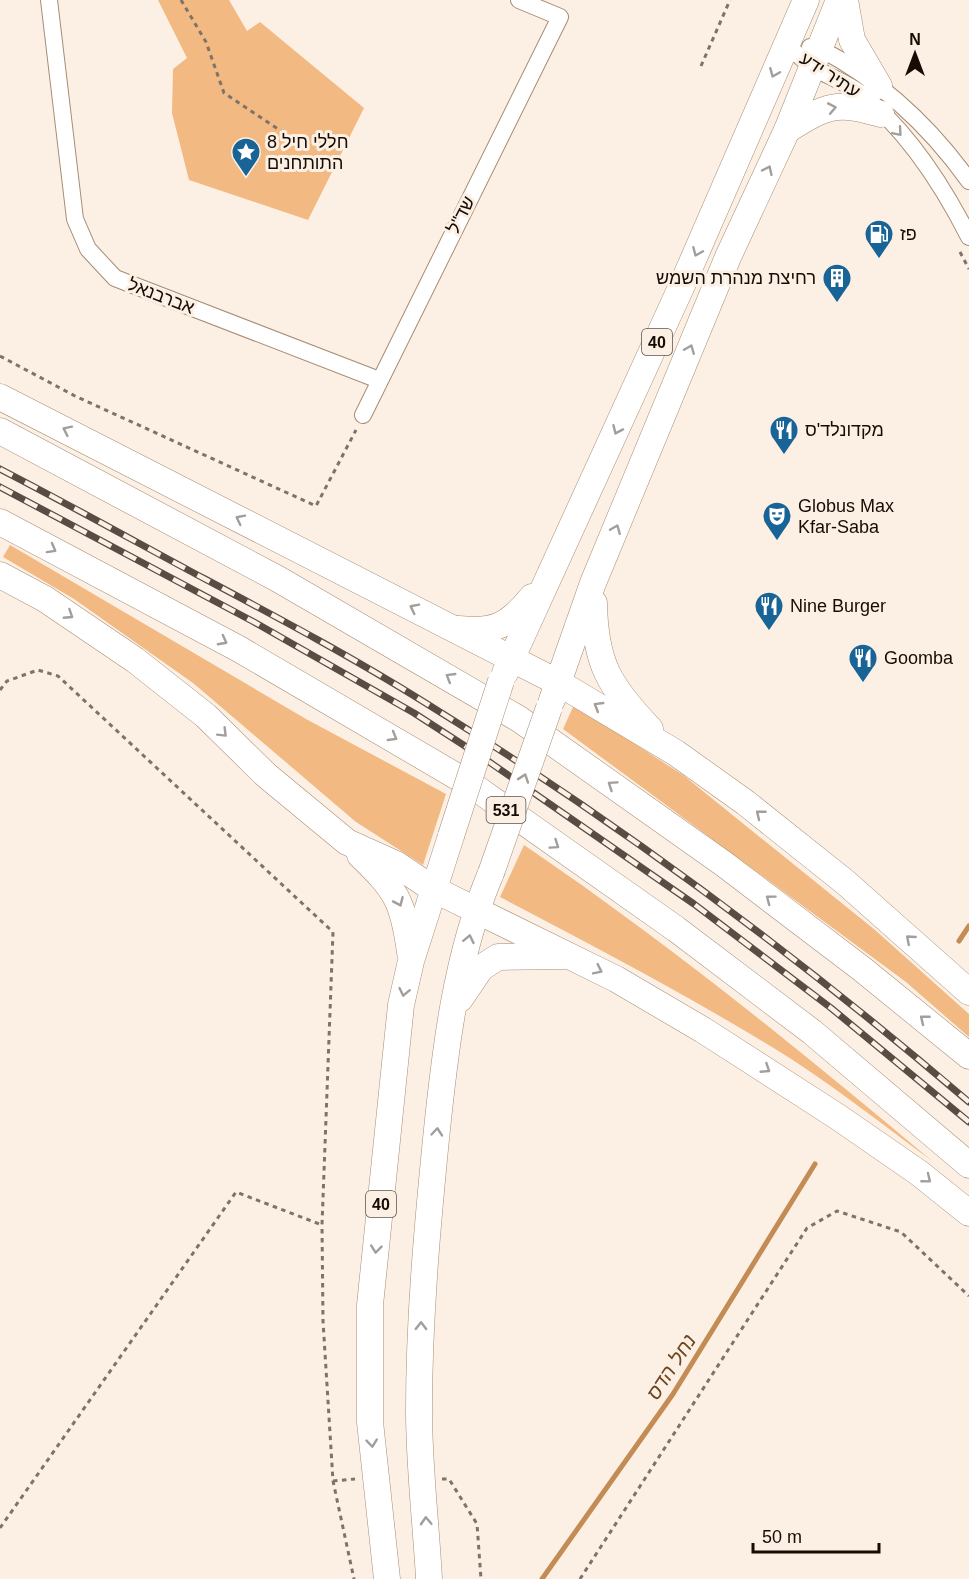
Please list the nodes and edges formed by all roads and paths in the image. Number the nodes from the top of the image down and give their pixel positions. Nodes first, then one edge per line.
1 (49, 0) edge
2 (181, 0) edge
3 (519, 0) edge
4 (730, 0) edge
5 (806, 0) edge
6 (839, 0) edge
7 (845, 0) edge
8 (787, 45) junction
9 (815, 57) junction
10 (701, 66) dead end
11 (879, 86) junction
12 (881, 114) junction
13 (787, 130) junction
14 (293, 139) dead end
15 (969, 181) edge
16 (964, 243) edge
17 (969, 269) edge
18 (0, 356) edge
19 (379, 380) junction
20 (0, 397) edge
21 (363, 415) joint
22 (0, 431) edge
23 (583, 505) junction
24 (0, 522) edge
25 (0, 575) edge
26 (593, 583) junction
27 (454, 628) junction
28 (506, 670) junction
29 (559, 683) junction
30 (0, 690) edge
31 (676, 753) junction
32 (347, 842) junction
33 (432, 889) junction
34 (475, 910) junction
35 (569, 956) junction
36 (411, 961) junction
37 (969, 992) edge
38 (454, 1006) junction
39 (969, 1056) edge
40 (969, 1165) edge
41 (969, 1213) edge
42 (322, 1225) junction
43 (969, 1296) edge
44 (365, 1479) dead end
45 (434, 1479) dead end
46 (333, 1481) junction
47 (0, 1528) edge
48 (354, 1579) edge
49 (387, 1579) edge
50 (429, 1579) edge
51 (481, 1579) edge
52 (580, 1579) edge

1 - 19 street, אברבנאל
2 - 14 path
3 - 19 street, שד"ל
4 - 10 path
5 - 8 highway, 40
6 - 9 highway, 40
7 - 11 highway
8 - 9 street, עתיר ידע
8 -> 23 highway, 40
9 - 11 street, עתיר ידע
9 - 12 street, עתיר ידע
9 - 13 highway, 40
11 - 15 street, עתיר ידע
13 -> 12 highway
12 -> 16 street, עתיר ידע
26 -> 13 highway, 40
16 - 17 path
18 - 21 path
19 - 21 street, שד"ל
27 -> 20 highway
39 -> 22 highway
23 - 27 highway
23 - 28 highway, 40
24 -> 40 highway, 531
25 -> 32 highway
26 - 29 highway, 40
26 - 31 highway
27 - 28 highway
28 - 29 highway
28 - 33 highway, 40, bridge
31 -> 29 highway
34 -> 29 highway, 40, bridge
30 - 42 path
37 -> 31 highway
32 - 33 highway
32 -> 36 highway
33 - 34 highway
33 - 36 highway, 40
34 - 35 highway
38 -> 34 highway, 40
35 - 38 highway
35 -> 41 highway
36 -> 49 highway, 40
50 -> 38 highway, 40
42 - 46 path
42 - 47 path
43 - 52 path
44 - 46 path
45 - 51 path
46 - 48 path

